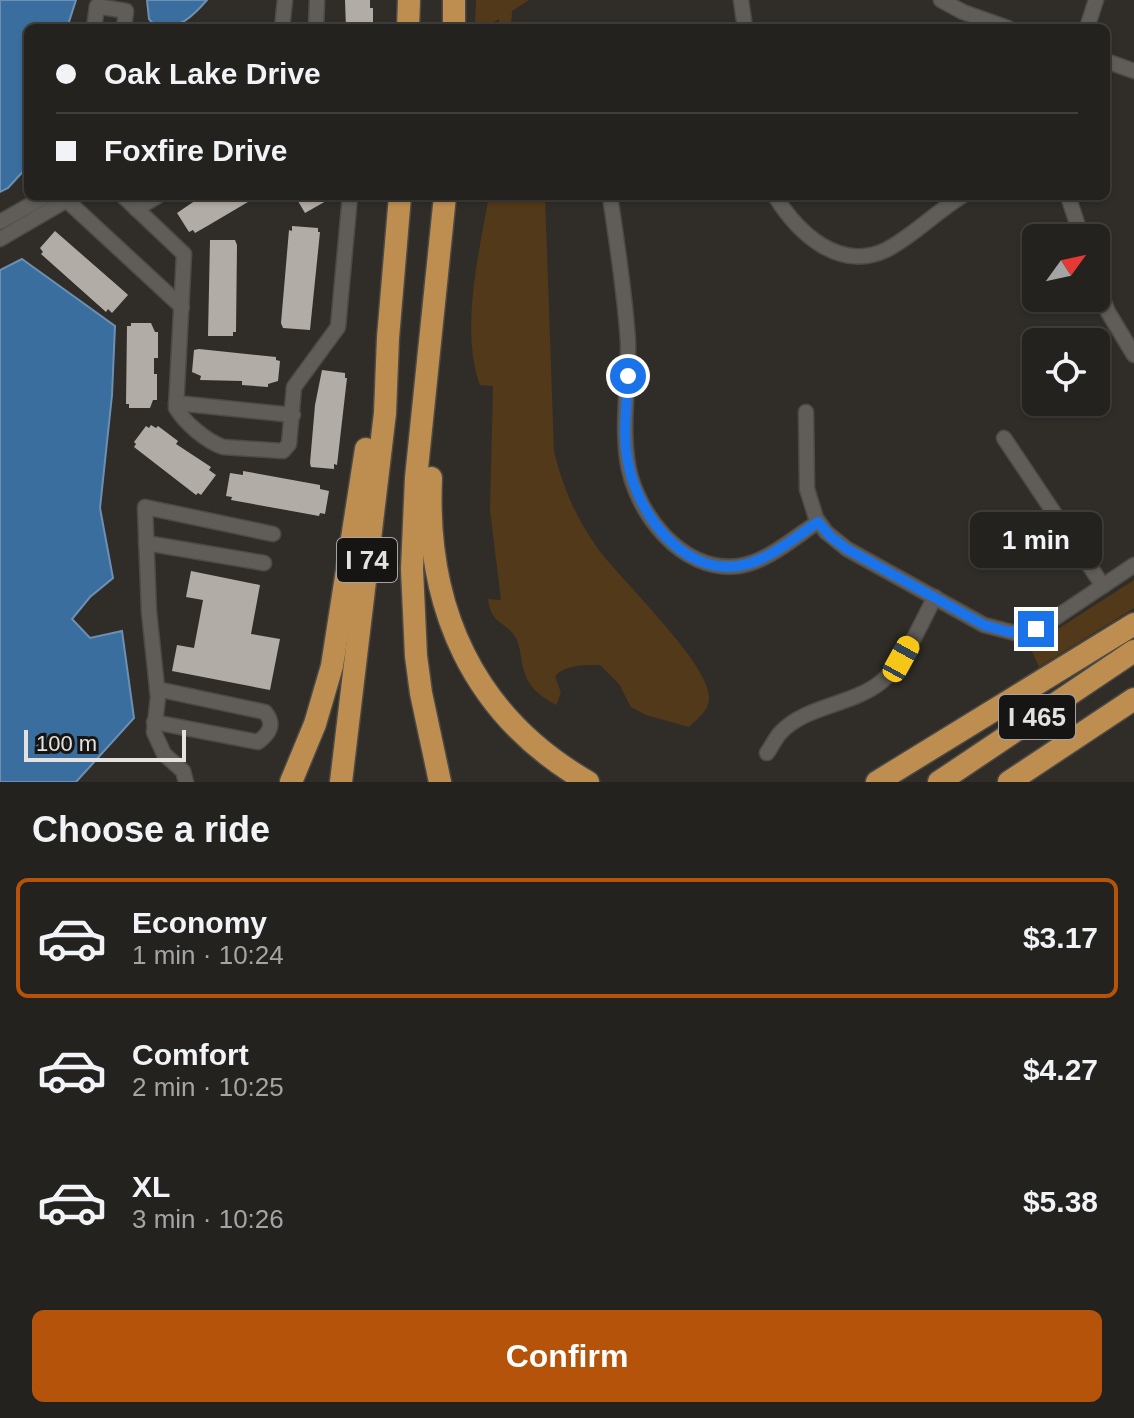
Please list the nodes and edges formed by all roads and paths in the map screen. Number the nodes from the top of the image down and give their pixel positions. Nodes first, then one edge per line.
1 (285, 0) edge
2 (317, 0) edge
3 (409, 0) edge
4 (454, 0) edge
5 (741, 0) edge
6 (941, 0) edge
7 (1096, 0) edge
8 (95, 24) edge
9 (124, 24) edge
10 (282, 24) edge
11 (316, 24) edge
12 (408, 24) edge
13 (454, 24) edge
14 (744, 24) edge
15 (997, 24) edge
16 (1088, 24) edge
17 (1110, 62) edge
18 (1134, 71) edge
19 (39, 200) edge
20 (62, 200) edge
21 (70, 200) edge
22 (127, 200) edge
23 (151, 200) edge
24 (350, 200) edge
25 (400, 200) edge
26 (445, 200) edge
27 (610, 200) edge
28 (778, 200) edge
29 (956, 200) edge
30 (1069, 200) edge
31 (136, 209) junction
32 (0, 222) edge
33 (1077, 224) edge
34 (0, 239) edge
35 (438, 283) junction
36 (182, 307) junction
37 (1108, 312) edge
38 (388, 338) junction
39 (1134, 355) edge
40 (176, 403) junction
41 (806, 412) dead end
42 (293, 415) junction
43 (1004, 438) dead end
44 (818, 522) junction
45 (273, 534) dead end
46 (146, 543) junction
47 (264, 563) dead end
48 (1134, 565) edge
49 (1103, 586) junction
50 (935, 597) junction
51 (1134, 624) edge
52 (1134, 651) edge
53 (157, 693) junction
54 (1134, 699) edge
55 (154, 722) junction
56 (767, 753) dead end
57 (885, 777) edge
58 (1015, 779) edge
59 (186, 782) edge
60 (289, 782) edge
61 (341, 782) edge
62 (440, 782) edge
63 (588, 782) edge
64 (870, 782) edge
65 (939, 782) edge

1 - 10 street
2 - 11 street
3 - 12 highway
4 - 13 highway
5 - 14 street
6 - 15 street
7 - 16 street
8 - 9 street
17 - 18 street
19 - 32 street
20 - 34 street
21 - 36 street
22 - 31 street
23 - 31 street
24 - 42 street
25 - 38 highway, I 74
26 - 35 highway, I 74
27 - 44 street
28 - 29 street
30 - 33 street
31 - 36 street
35 - 62 highway, I 74
35 - 63 highway
36 - 40 street
37 - 39 street
38 - 60 highway
38 - 61 highway, I 74
40 - 42 street
40 - 42 street
41 - 44 street
43 - 49 street
44 - 50 street
45 - 46 street
46 - 47 street
46 - 53 street
48 - 49 street
49 - 50 street
50 - 56 street
51 - 57 highway
52 - 65 highway, I 465
53 - 55 street
53 - 55 street
54 - 58 highway, I 465
55 - 59 street
57 - 64 highway

